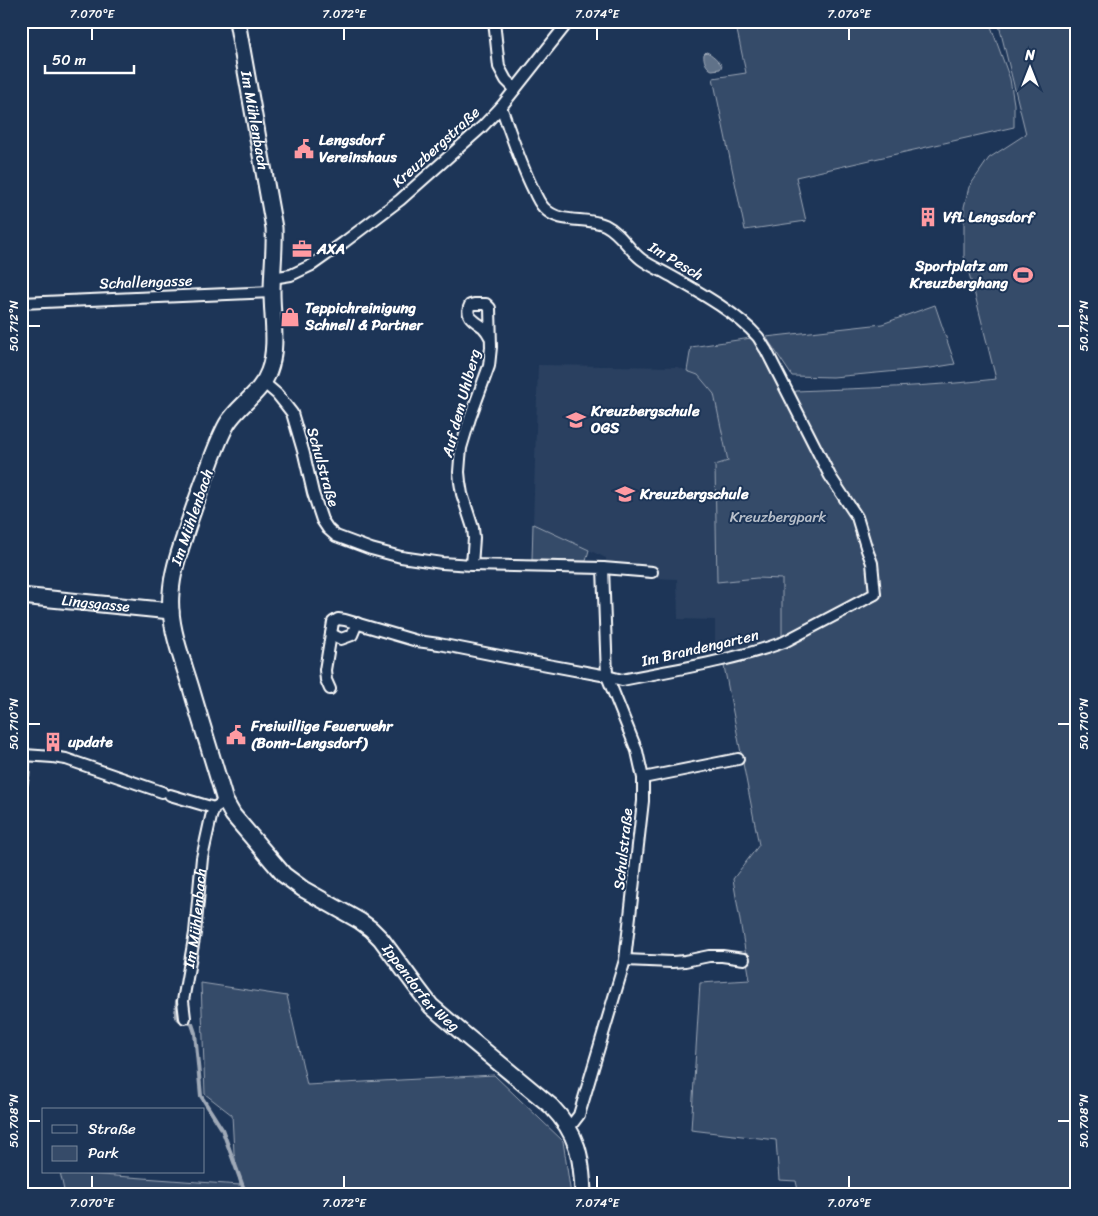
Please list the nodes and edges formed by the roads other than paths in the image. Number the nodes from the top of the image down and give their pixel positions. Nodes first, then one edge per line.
1 (237, 21) edge
2 (494, 21) edge
3 (568, 21) edge
4 (515, 89) junction
5 (501, 107) junction
6 (272, 285) junction
7 (21, 303) edge
8 (490, 337) dead end
9 (263, 382) junction
10 (784, 386) joint
11 (472, 565) junction
12 (603, 568) junction
13 (652, 572) dead end
14 (21, 596) edge
15 (171, 611) junction
16 (357, 623) junction
17 (331, 634) junction
18 (607, 676) junction
19 (330, 689) dead end
20 (21, 742) edge
21 (24, 755) junction
22 (738, 759) dead end
23 (643, 778) junction
24 (21, 786) edge
25 (220, 804) junction
26 (744, 959) dead end
27 (625, 960) junction
28 (185, 1018) dead end
29 (569, 1128) junction
30 (583, 1195) edge

1 - 6 street, Im Mühlenbach
2 - 4 street
3 - 4 street, Kreuzbergstraße
4 - 5 street, Kreuzbergstraße
5 - 6 street, Kreuzbergstraße
5 - 10 street, Im Pesch
6 - 7 street, Schallengasse
6 - 9 street, Im Mühlenbach
8 - 11 street, Auf dem Uhlberg
9 - 11 street, Schulstraße
9 - 15 street, Im Mühlenbach
10 - 18 street, Im Brandengarten
11 - 12 street, Schulstraße
12 - 13 street, Schulstraße
12 - 18 street, Schulstraße
14 - 15 street, Lingsgasse
15 - 25 street, Im Mühlenbach
16 - 17 street
16 - 17 street, Im Brandengarten
16 - 18 street, Im Brandengarten
17 - 19 street
18 - 23 street, Schulstraße
20 - 21 street
21 - 24 street
21 - 25 street
22 - 23 street
23 - 27 street, Schulstraße
25 - 28 street, Im Mühlenbach
25 - 29 street, Ippendorfer Weg
26 - 27 street
27 - 29 street, Schulstraße
29 - 30 street, Ippendorfer Weg

